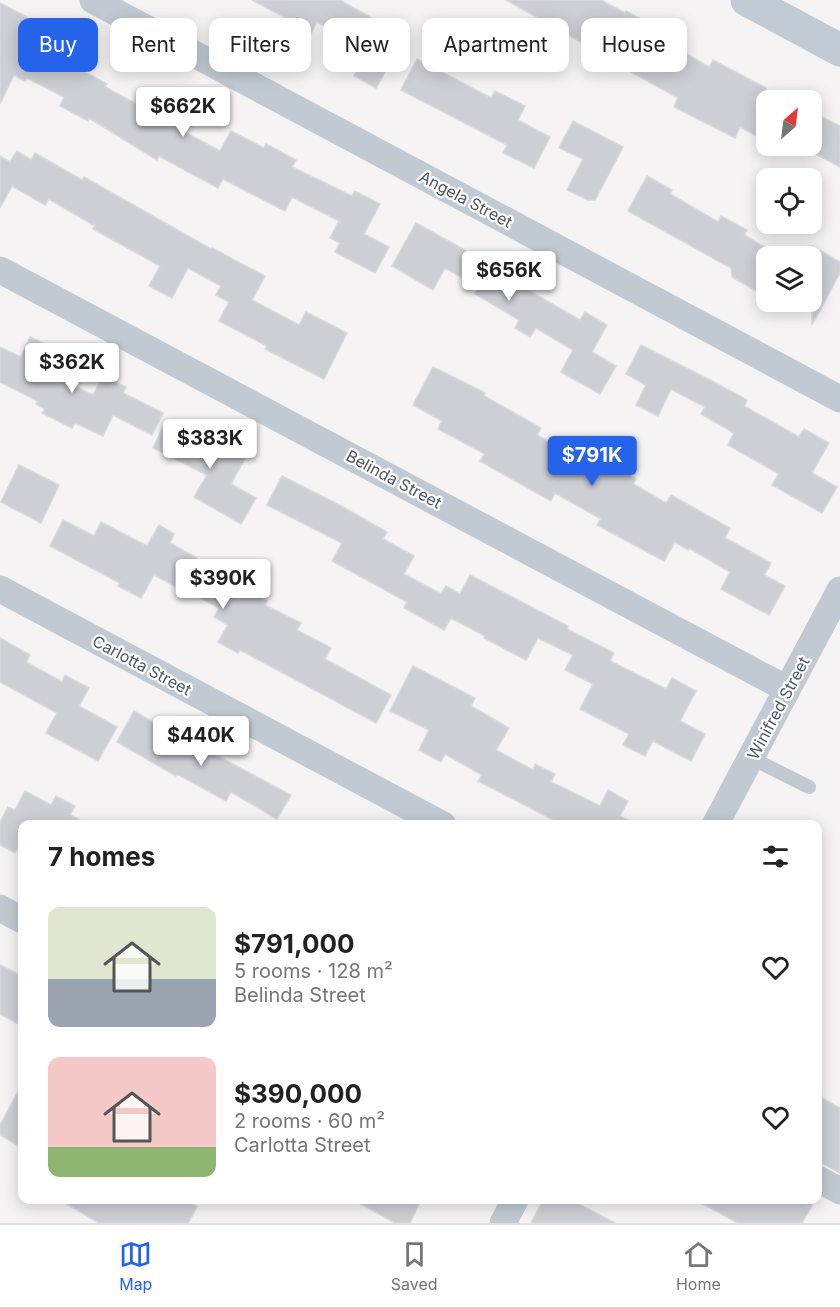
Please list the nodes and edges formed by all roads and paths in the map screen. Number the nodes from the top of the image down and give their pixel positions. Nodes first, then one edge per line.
1 (93, 0) edge
2 (747, 0) edge
3 (840, 50) edge
4 (0, 270) edge
5 (840, 399) edge
6 (0, 589) edge
7 (840, 590) edge
8 (787, 689) junction
9 (751, 758) junction
10 (810, 787) dead end
11 (434, 820) edge
12 (718, 820) edge
13 (0, 908) edge
14 (18, 918) edge
15 (822, 1181) edge
16 (840, 1191) edge
17 (513, 1204) edge
18 (503, 1223) edge

1 - 5 street, Angela Street
2 - 3 main road
4 - 8 street, Belinda Street
6 - 11 street, Carlotta Street
7 - 8 street, Winifred Street
8 - 9 street, Winifred Street
9 - 10 lane
9 - 12 street, Winifred Street
13 - 14 street
15 - 16 street
17 - 18 street

